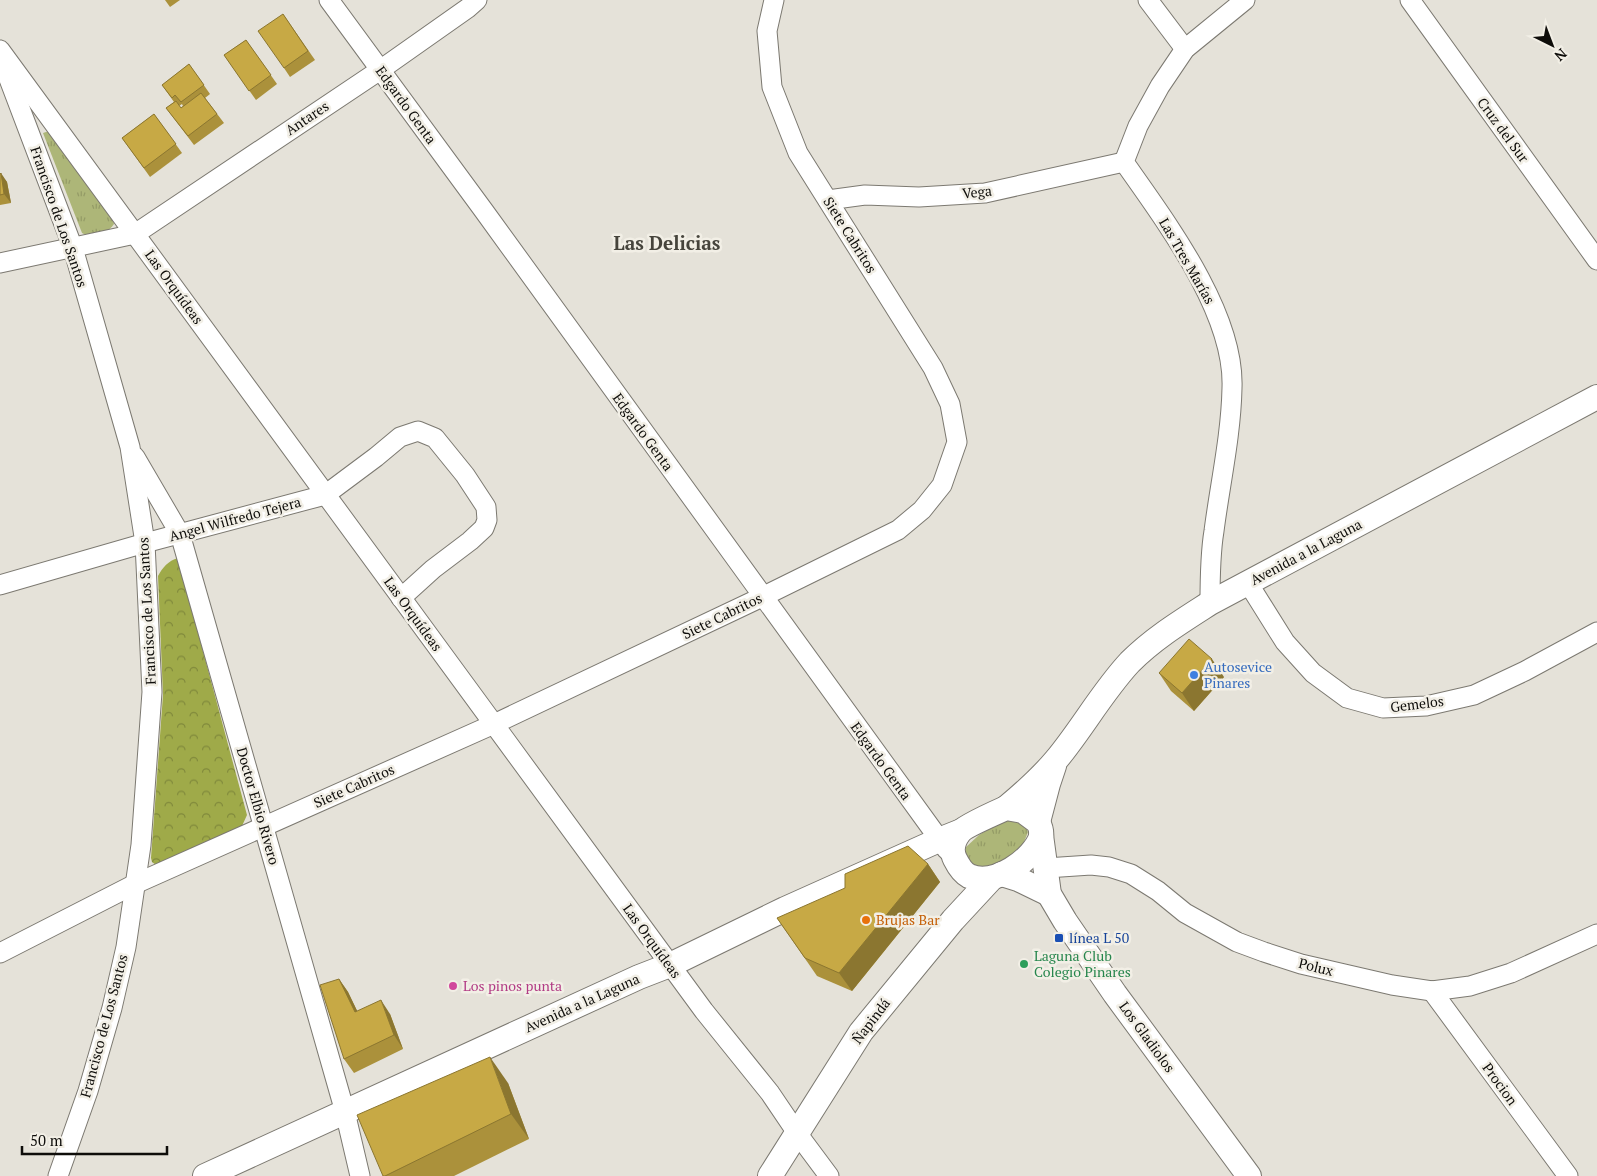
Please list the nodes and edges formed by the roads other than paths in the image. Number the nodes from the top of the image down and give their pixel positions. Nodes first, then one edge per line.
1 (329, 0) edge
2 (477, 0) edge
3 (774, 0) edge
4 (1148, 0) edge
5 (1245, 0) edge
6 (1410, 0) edge
7 (1185, 49) junction
8 (0, 50) edge
9 (0, 56) edge
10 (380, 70) junction
11 (1124, 162) junction
12 (828, 200) junction
13 (135, 234) junction
14 (73, 248) junction
15 (1597, 260) edge
16 (0, 263) edge
17 (1597, 397) edge
18 (130, 447) junction
19 (326, 495) junction
20 (180, 534) junction
21 (144, 543) junction
22 (1248, 583) junction
23 (0, 585) edge
24 (762, 597) junction
25 (401, 598) junction
26 (1210, 603) junction
27 (1597, 632) edge
28 (494, 724) junction
29 (1056, 760) junction
30 (1006, 808) junction
31 (264, 826) junction
32 (1040, 828) junction
33 (949, 836) junction
34 (1046, 868) junction
35 (996, 876) junction
36 (135, 884) junction
37 (1049, 894) junction
38 (1597, 934) edge
39 (0, 953) edge
40 (670, 965) junction
41 (1432, 991) junction
42 (345, 1112) junction
43 (796, 1133) junction
44 (58, 1176) edge
45 (205, 1176) edge
46 (360, 1176) edge
47 (770, 1176) edge
48 (829, 1176) edge
49 (1249, 1176) edge
50 (1568, 1176) edge

1 - 10 street, Edgardo Genta
2 - 10 street, Antares
3 - 12 street, Siete Cabritos
4 - 7 street
5 - 7 street
6 - 15 street, Cruz del Sur
7 - 11 street
8 - 13 street, Las Orquídeas
9 - 14 street, Francisco de Los Santos
10 - 13 street, Antares
10 - 24 street, Edgardo Genta
11 - 12 street, Vega
11 - 26 street, Las Tres Marías
12 - 24 street, Siete Cabritos
13 - 14 street
13 - 19 street, Las Orquídeas
14 - 16 street
14 - 18 street, Francisco de Los Santos
17 - 22 street, Avenida a la Laguna
18 - 20 street, Doctor Elbio Rivero
18 - 21 street, Francisco de Los Santos
19 - 20 street, Angel Wilfredo Tejera
19 - 25 street, Las Orquídeas
19 - 25 street
20 - 21 street, Angel Wilfredo Tejera
20 - 31 street, Doctor Elbio Rivero
21 - 23 street, Angel Wilfredo Tejera
21 - 36 street, Francisco de Los Santos
22 - 26 street, Avenida a la Laguna
22 - 27 street, Gemelos
24 - 28 street, Siete Cabritos
24 - 33 street, Edgardo Genta
25 - 28 street, Las Orquídeas
26 - 29 street, Avenida a la Laguna
28 - 31 street, Siete Cabritos
28 - 40 street, Las Orquídeas
29 - 30 street, Avenida a la Laguna
29 - 32 street, Avenida a la Laguna
30 - 32 street
30 - 33 street, Avenida a la Laguna
31 - 36 street, Siete Cabritos
31 - 42 street, Doctor Elbio Rivero
32 - 34 street, Los Gladiolos
32 - 35 street, Ñapindá
33 - 35 street
33 - 40 street, Avenida a la Laguna
34 - 37 street, Los Gladiolos
34 - 41 street, Polux
35 - 37 street
35 - 43 street, Ñapindá
36 - 39 street, Siete Cabritos
36 - 44 street, Francisco de Los Santos
37 - 49 street, Los Gladiolos
38 - 41 street, Polux
40 - 42 street, Avenida a la Laguna
40 - 43 street, Las Orquídeas
41 - 50 street, Procion
42 - 45 street, Avenida a la Laguna
42 - 46 street, Doctor Elbio Rivero
43 - 47 street, Ñapindá
43 - 48 street, Las Orquídeas

